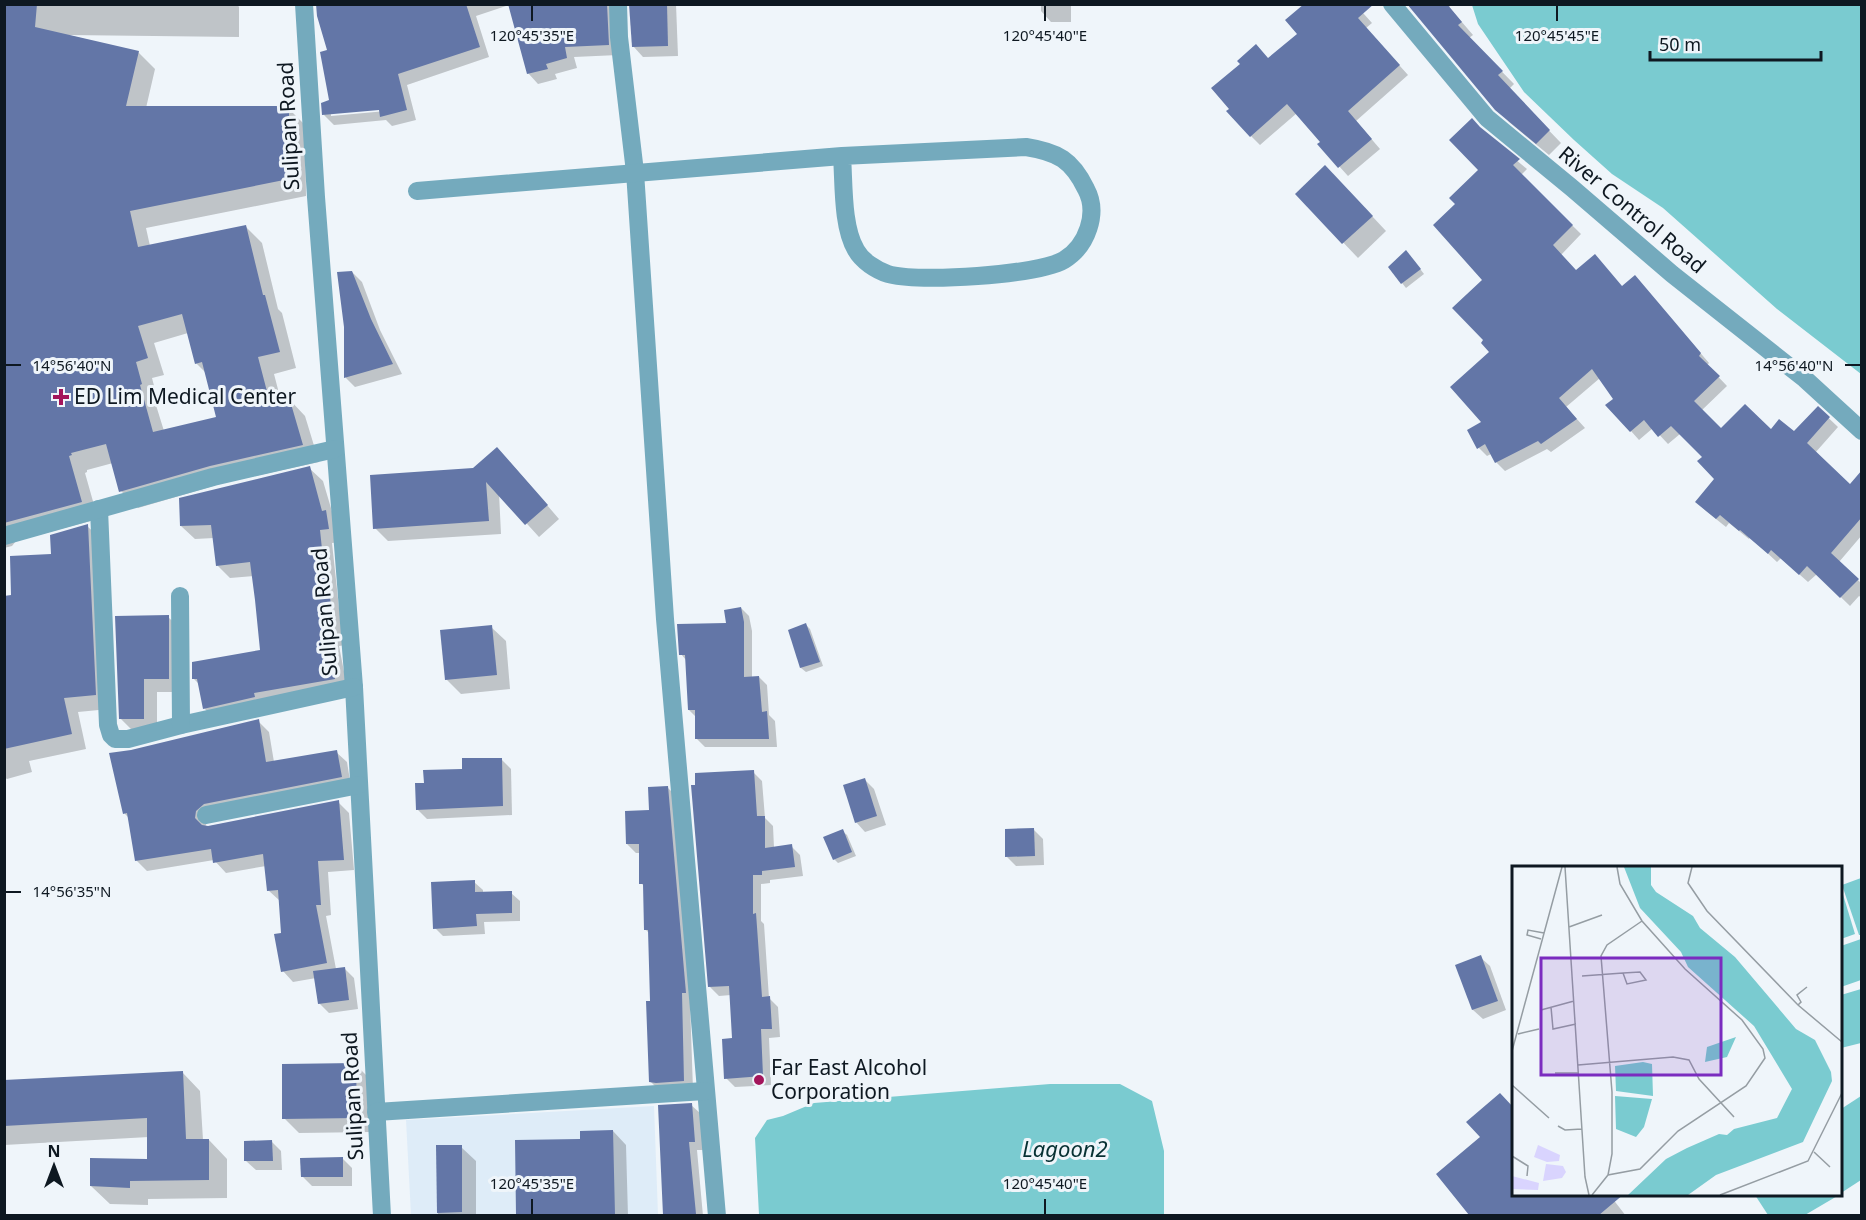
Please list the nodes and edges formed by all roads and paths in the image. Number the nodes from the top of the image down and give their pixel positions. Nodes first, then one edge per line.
1 (304, 4) edge
2 (618, 4) edge
3 (1392, 4) edge
4 (842, 156) junction
5 (635, 172) junction
6 (417, 191) dead end
7 (1862, 432) edge
8 (335, 448) junction
9 (99, 509) junction
10 (4, 536) edge
11 (180, 596) dead end
12 (354, 687) junction
13 (181, 725) junction
14 (360, 785) junction
15 (207, 815) dead end
16 (705, 1090) junction
17 (376, 1112) junction
18 (382, 1215) edge
19 (717, 1215) edge

1 - 8 street, Sulipan Road
2 - 5 street
3 - 7 street, River Control Road
4 - 4 street
4 - 5 street
5 - 6 street
5 - 16 street
8 - 9 street
8 - 12 street, Sulipan Road
9 - 10 street
9 - 13 street
11 - 13 street
12 - 13 street
12 - 14 street, Sulipan Road
14 - 15 street
14 - 17 street, Sulipan Road
16 - 17 street
16 - 19 street
17 - 18 street, Sulipan Road

